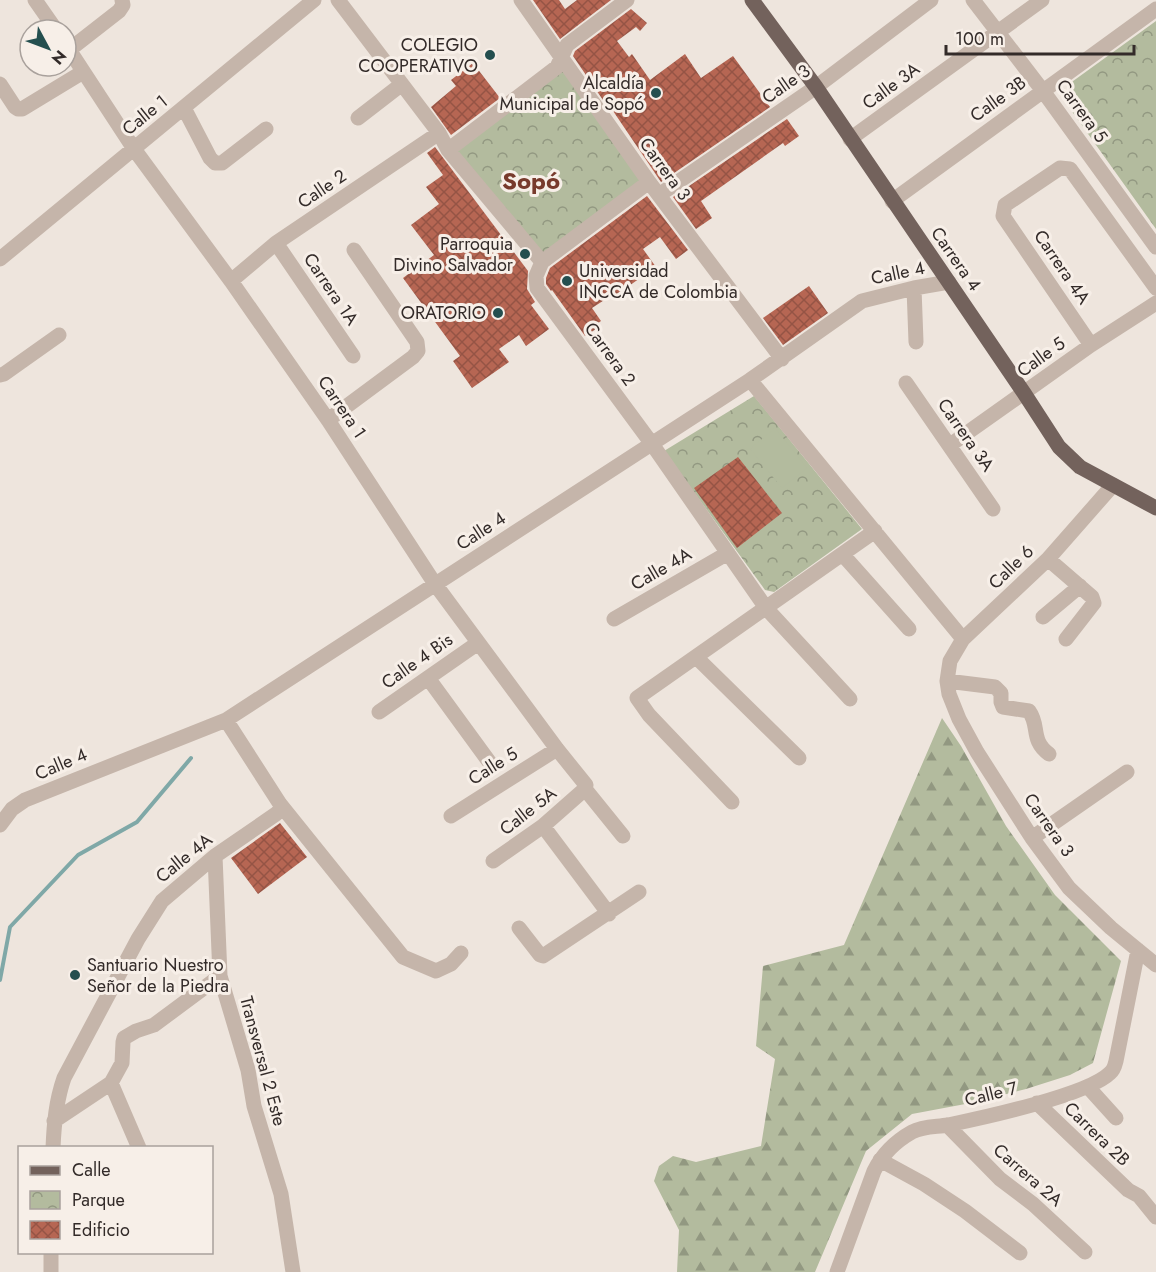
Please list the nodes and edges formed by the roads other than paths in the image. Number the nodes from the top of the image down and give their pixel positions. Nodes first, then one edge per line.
1 (35, 0) edge
2 (314, 0) edge
3 (338, 0) edge
4 (521, 0) edge
5 (627, 0) edge
6 (752, 0) edge
7 (931, 0) edge
8 (973, 0) edge
9 (1042, 0) edge
10 (122, 2) edge
11 (1156, 9) edge
12 (48, 18) edge
13 (998, 32) junction
14 (78, 40) edge
15 (561, 56) junction
16 (78, 64) edge
17 (83, 72) junction
18 (0, 84) edge
19 (402, 84) junction
20 (816, 87) junction
21 (1042, 91) junction
22 (184, 108) junction
23 (358, 118) dead end
24 (266, 129) dead end
25 (439, 134) junction
26 (850, 139) junction
27 (134, 149) junction
28 (448, 150) junction
29 (649, 182) junction
30 (659, 195) junction
31 (892, 201) junction
32 (276, 243) junction
33 (1156, 248) edge
34 (354, 250) dead end
35 (0, 259) edge
36 (542, 262) junction
37 (231, 281) junction
38 (949, 282) junction
39 (914, 288) junction
40 (1156, 288) edge
41 (1156, 303) edge
42 (59, 335) dead end
43 (916, 342) dead end
44 (1091, 345) junction
45 (353, 356) dead end
46 (782, 359) junction
47 (0, 375) edge
48 (750, 380) junction
49 (906, 383) dead end
50 (1024, 393) junction
51 (327, 420) junction
52 (652, 444) junction
53 (950, 445) junction
54 (1113, 485) junction
55 (1156, 508) edge
56 (993, 509) dead end
57 (875, 531) junction
58 (728, 553) junction
59 (843, 555) junction
60 (1047, 559) junction
61 (435, 584) junction
62 (1080, 586) junction
63 (766, 608) junction
64 (1043, 617) dead end
65 (614, 619) dead end
66 (909, 629) dead end
67 (963, 639) junction
68 (1066, 639) dead end
69 (478, 643) junction
70 (696, 657) junction
71 (428, 678) junction
72 (947, 681) junction
73 (850, 699) dead end
74 (379, 712) dead end
75 (226, 720) junction
76 (557, 749) junction
77 (1048, 754) dead end
78 (799, 759) dead end
79 (490, 763) dead end
80 (1127, 772) dead end
81 (585, 789) junction
82 (732, 802) dead end
83 (280, 804) junction
84 (451, 816) dead end
85 (0, 825) edge
86 (543, 826) junction
87 (623, 836) dead end
88 (1032, 837) junction
89 (215, 856) junction
90 (493, 861) dead end
91 (639, 892) dead end
92 (609, 914) junction
93 (519, 928) dead end
94 (1138, 950) junction
95 (461, 953) dead end
96 (1156, 965) edge
97 (220, 976) junction
98 (111, 1083) junction
99 (1088, 1087) junction
100 (1037, 1103) junction
101 (1116, 1118) dead end
102 (54, 1120) junction
103 (947, 1125) junction
104 (53, 1146) edge
105 (138, 1146) edge
106 (880, 1160) junction
107 (1139, 1196) junction
108 (1156, 1202) edge
109 (1156, 1217) edge
110 (1085, 1252) dead end
111 (1020, 1253) dead end
112 (51, 1254) edge
113 (51, 1272) edge
114 (293, 1272) edge
115 (837, 1272) edge

1 - 12 street
2 - 22 street, Calle 1
3 - 19 street
4 - 15 street, Carrera 3
5 - 15 street
6 - 20 main road, Carrera 4
7 - 20 street, Calle 3
8 - 13 street, Carrera 5
9 - 13 street, Calle 3A
10 - 14 street
11 - 21 street, Calle 3B
13 - 21 street, Carrera 5
13 - 26 street, Calle 3A
15 - 28 street
15 - 29 street, Carrera 3
16 - 17 street, Carrera 1
17 - 18 street
17 - 27 street, Carrera 1
19 - 23 street
19 - 25 street
20 - 26 main road, Carrera 4
20 - 30 street, Calle 3
21 - 31 street, Calle 3B
21 - 33 street, Carrera 5
22 - 24 street
22 - 27 street, Calle 1
25 - 28 street
25 - 32 street, Calle 2
26 - 31 main road, Carrera 4
27 - 35 street, Calle 1
27 - 37 street, Carrera 1
28 - 36 street
29 - 30 street, Carrera 3
29 - 36 street
30 - 46 street, Carrera 3
31 - 38 main road, Carrera 4
32 - 37 street, Calle 2
32 - 45 street, Carrera 1A
34 - 51 street
36 - 52 street, Carrera 2
37 - 51 street, Carrera 1
38 - 39 street, Calle 4
38 - 50 main road, Carrera 4
39 - 43 street
39 - 46 street, Calle 4
40 - 44 street, Carrera 4A
41 - 44 street, Calle 5
42 - 47 street
44 - 50 street, Calle 5
46 - 48 street, Calle 4
48 - 52 street, Calle 4
48 - 57 street
49 - 53 street, Carrera 3A
50 - 53 street, Calle 5
50 - 54 main road, Carrera 4
51 - 61 street, Carrera 1
52 - 58 street, Carrera 2
52 - 61 street, Calle 4
53 - 56 street, Carrera 3A
54 - 55 main road, Carrera 4
54 - 60 street, Calle 6
57 - 59 street
57 - 67 street
58 - 63 street, Carrera 2
58 - 65 street, Calle 4A
59 - 63 street
59 - 66 street
60 - 62 street
60 - 67 street, Calle 6
61 - 69 street, Carrera 1
61 - 75 street, Calle 4
62 - 64 street
62 - 68 street
63 - 70 street
63 - 73 street, Carrera 2
67 - 72 street, Calle 6
69 - 71 street, Calle 4 Bis
69 - 76 street, Carrera 1
70 - 78 street
70 - 82 street
71 - 74 street, Calle 4 Bis
71 - 79 street
72 - 77 street
72 - 88 street, Carrera 3
75 - 83 street
75 - 85 street, Calle 4
76 - 81 street, Carrera 1
76 - 84 street, Calle 5
80 - 88 street
81 - 86 street, Calle 5A
81 - 87 street, Carrera 1
83 - 89 street, Calle 4A
83 - 95 street
86 - 90 street, Calle 5A
86 - 92 street
88 - 94 street, Carrera 3
89 - 97 street, Transversal 2 Este
89 - 102 street, Calle 4A
91 - 92 street
92 - 93 street
94 - 96 street, Carrera 3
94 - 99 street, Calle 7
97 - 98 street
97 - 114 street, Transversal 2 Este
98 - 102 street
98 - 105 street
99 - 100 street, Calle 7
99 - 101 street
100 - 103 street, Calle 7
100 - 107 street, Carrera 2B
102 - 104 street, Calle 4A
103 - 106 street, Calle 7
103 - 110 street, Carrera 2A
106 - 111 street
106 - 115 street, Calle 7
107 - 108 street
107 - 109 street, Carrera 2B
112 - 113 street

